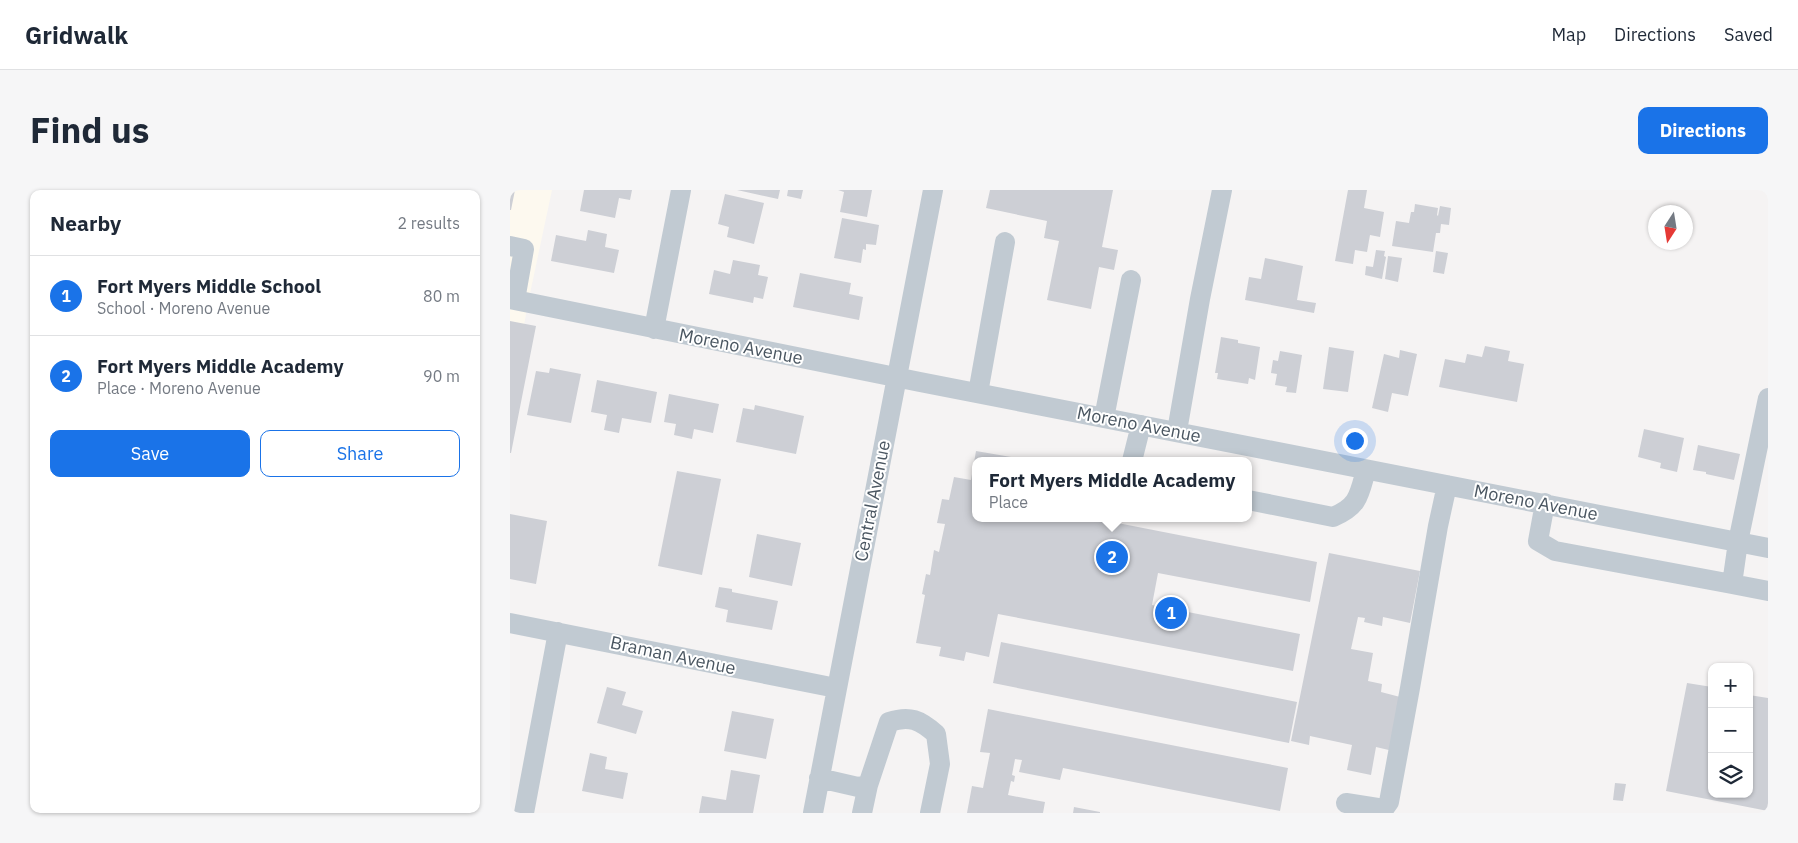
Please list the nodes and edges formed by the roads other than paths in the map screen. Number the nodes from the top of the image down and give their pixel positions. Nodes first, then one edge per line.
1 (681, 190) edge
2 (933, 190) edge
3 (1222, 190) edge
4 (1005, 242) dead end
5 (510, 246) edge
6 (1131, 280) dead end
7 (512, 299) edge
8 (654, 329) junction
9 (896, 377) junction
10 (978, 393) junction
11 (1768, 398) edge
12 (1104, 418) junction
13 (1141, 425) junction
14 (1176, 431) junction
15 (1133, 457) edge
16 (1366, 470) junction
17 (1447, 486) junction
18 (1252, 501) edge
19 (1544, 503) junction
20 (1738, 542) junction
21 (1768, 548) edge
22 (1732, 584) junction
23 (1768, 591) edge
24 (510, 623) edge
25 (558, 632) junction
26 (836, 688) junction
27 (819, 778) junction
28 (868, 785) junction
29 (1346, 804) dead end
30 (818, 812) edge
31 (524, 813) edge
32 (862, 813) edge
33 (930, 813) edge

1 - 8 street
2 - 9 street, Central Avenue
3 - 14 street
4 - 10 street
5 - 7 street
6 - 12 street
7 - 8 street, Moreno Avenue
8 - 9 street, Moreno Avenue
9 - 10 street, Moreno Avenue
9 - 26 street, Central Avenue
10 - 12 street, Moreno Avenue
11 - 20 street
12 - 13 street, Moreno Avenue
13 - 14 street, Moreno Avenue
13 - 15 street
14 - 16 street, Moreno Avenue
16 - 17 street, Moreno Avenue
16 - 18 street
17 - 19 street, Moreno Avenue
17 - 29 street
19 - 20 street, Moreno Avenue
19 - 22 street
20 - 21 street, Moreno Avenue
20 - 22 street
22 - 23 street
24 - 25 street, Braman Avenue
25 - 26 street, Braman Avenue
25 - 31 street
26 - 27 street, Central Avenue
27 - 28 street
27 - 30 street, Central Avenue
28 - 32 street
28 - 33 street

